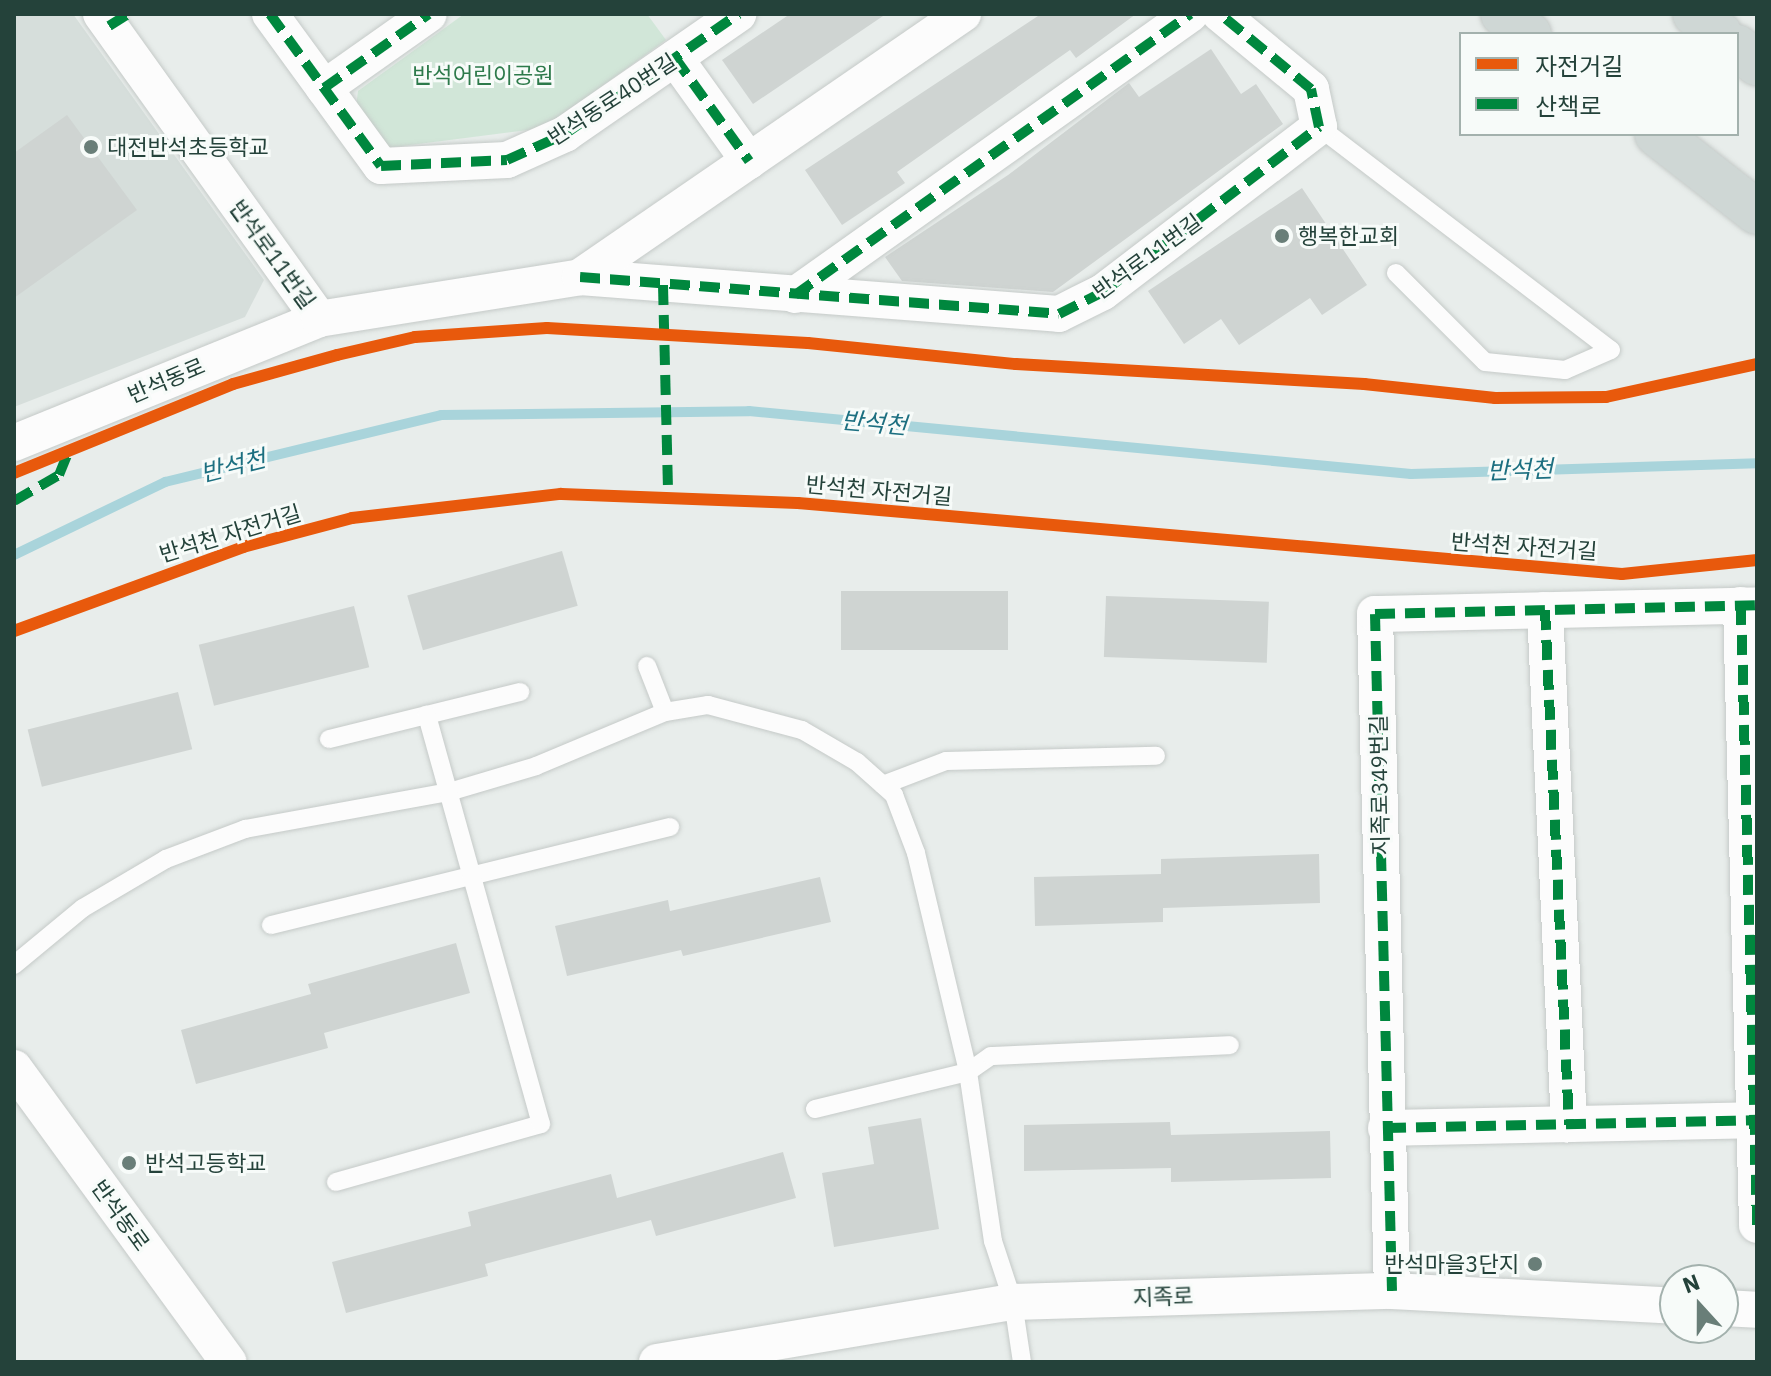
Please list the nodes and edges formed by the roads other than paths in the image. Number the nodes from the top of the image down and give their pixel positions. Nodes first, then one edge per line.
1 (270, 14) edge
2 (429, 14) edge
3 (738, 14) edge
4 (963, 14) edge
5 (1190, 14) edge
6 (1220, 14) edge
7 (1503, 14) edge
8 (1695, 14) edge
9 (113, 18) edge
10 (1526, 32) edge
11 (1718, 32) edge
12 (1739, 49) edge
13 (675, 58) junction
14 (1757, 63) edge
15 (324, 88) junction
16 (1319, 127) junction
17 (1660, 136) edge
18 (749, 161) junction
19 (1757, 212) edge
20 (1396, 273) dead end
21 (580, 277) junction
22 (795, 295) junction
23 (319, 319) junction
24 (14, 443) edge
25 (1749, 605) edge
26 (1545, 610) junction
27 (647, 666) dead end
28 (520, 692) dead end
29 (665, 712) junction
30 (427, 715) junction
31 (329, 739) dead end
32 (1156, 756) dead end
33 (883, 785) junction
34 (449, 792) junction
35 (670, 827) dead end
36 (472, 875) junction
37 (271, 925) dead end
38 (14, 965) edge
39 (1230, 1045) dead end
40 (14, 1068) edge
41 (968, 1072) junction
42 (815, 1109) dead end
43 (1756, 1120) edge
44 (1569, 1124) junction
45 (1386, 1128) junction
46 (336, 1182) dead end
47 (1757, 1225) edge
48 (1392, 1291) junction
49 (1013, 1302) junction
50 (1659, 1305) edge
51 (228, 1362) edge
52 (657, 1362) edge
53 (1022, 1362) edge

1 - 15 street, 반석동로40번길
2 - 15 street
3 - 13 street, 반석동로40번길
4 - 18 street, 반석로11번길
5 - 22 street
6 - 16 street
7 - 10 main road
8 - 11 main road
9 - 23 street, 반석로11번길
12 - 14 main road
13 - 15 street, 반석동로40번길
13 - 18 street
16 - 20 lane
16 - 22 street, 반석로11번길
17 - 19 main road
18 - 21 street, 반석로11번길
21 - 22 street, 반석로11번길
21 - 23 street, 반석로11번길
23 - 24 street, 반석동로
25 - 26 street, 지족로349번길
25 - 43 street, 지족로349번길
26 - 44 street
26 - 45 street, 지족로349번길
27 - 29 lane
28 - 30 lane
29 - 33 lane
29 - 34 lane
30 - 31 lane
30 - 34 lane
32 - 33 lane
33 - 41 lane
34 - 36 lane
34 - 38 lane
35 - 36 lane
36 - 37 lane
36 - 46 lane
39 - 41 lane
40 - 51 street, 반석동로
41 - 42 lane
41 - 49 lane
43 - 44 street
43 - 47 street, 지족로349번길
44 - 45 street
45 - 48 street, 지족로349번길
48 - 49 street, 지족로
48 - 50 street, 지족로
49 - 52 street, 지족로
49 - 53 lane

